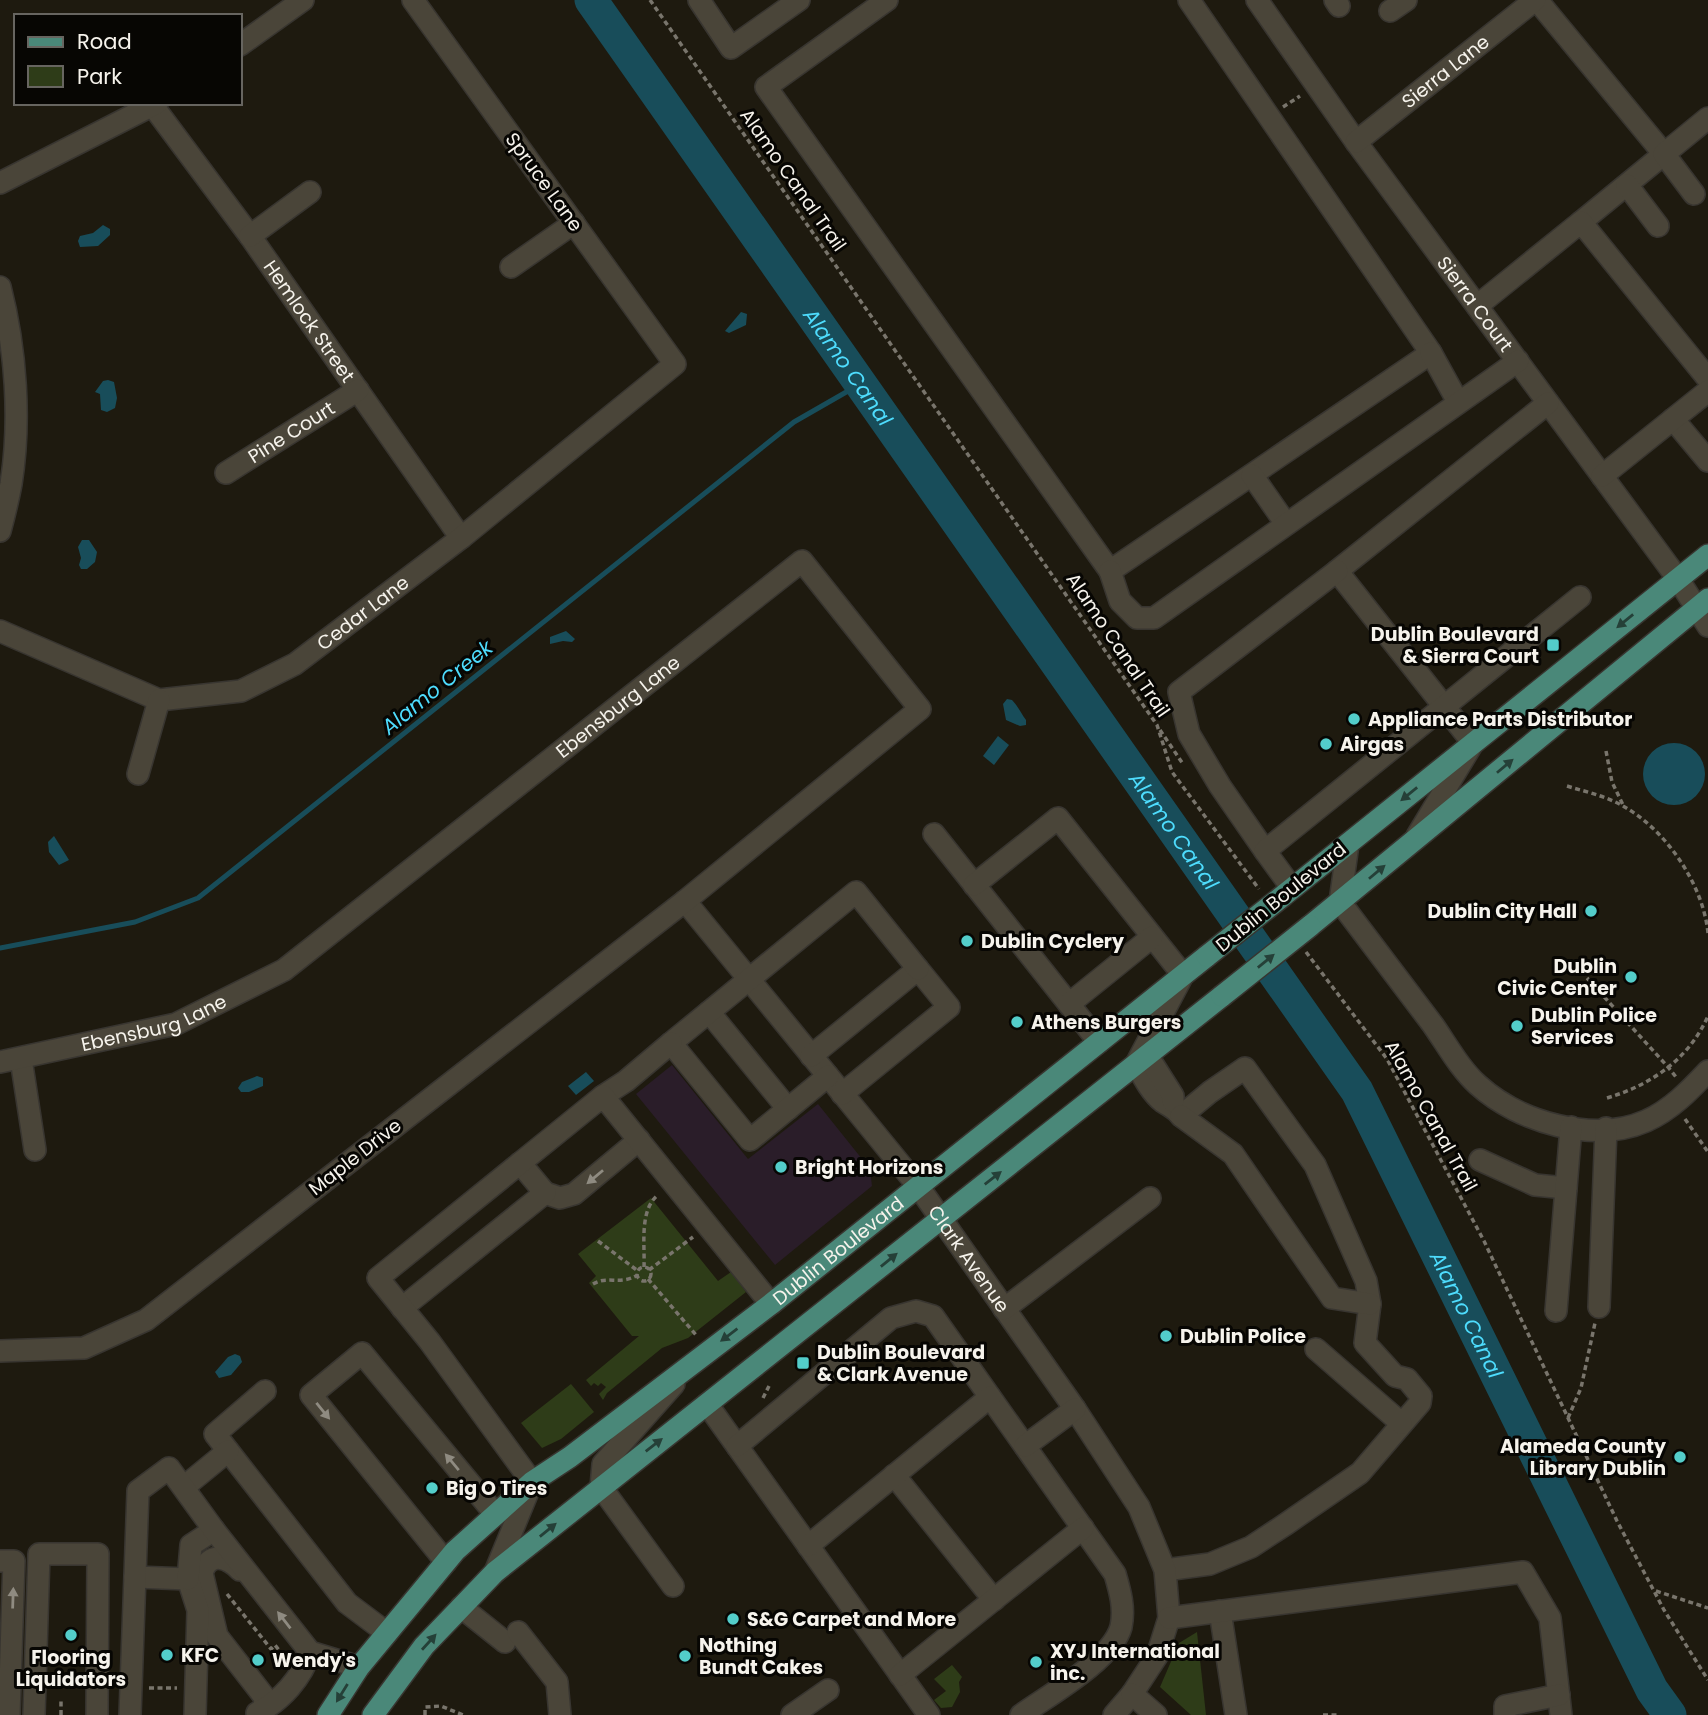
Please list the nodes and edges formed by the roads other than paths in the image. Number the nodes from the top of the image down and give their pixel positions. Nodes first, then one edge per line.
1 (303, 0) edge
2 (413, 0) edge
3 (699, 0) edge
4 (799, 0) edge
5 (887, 0) edge
6 (1189, 0) edge
7 (1257, 0) edge
8 (1536, 0) edge
9 (242, 44) edge
10 (155, 105) edge
11 (1705, 125) edge
12 (1356, 142) junction
13 (1664, 154) junction
14 (0, 183) edge
15 (1627, 185) junction
16 (310, 192) dead end
17 (1694, 194) dead end
18 (1581, 222) junction
19 (574, 223) junction
20 (1658, 226) dead end
21 (250, 236) junction
22 (511, 267) dead end
23 (0, 287) edge
24 (1477, 306) junction
25 (1432, 354) junction
26 (1518, 361) junction
27 (675, 364) joint
28 (1708, 379) edge
29 (358, 390) junction
30 (1708, 391) edge
31 (1458, 402) junction
32 (1548, 403) junction
33 (1673, 419) junction
34 (1708, 461) edge
35 (226, 473) dead end
36 (1252, 475) junction
37 (1602, 476) junction
38 (1286, 524) junction
39 (0, 531) edge
40 (461, 538) junction
41 (1708, 555) edge
42 (1110, 571) junction
43 (1337, 571) junction
44 (1678, 579) junction
45 (1580, 597) dead end
46 (1704, 611) edge
47 (0, 631) edge
48 (159, 700) junction
49 (1443, 705) junction
50 (1473, 743) junction
51 (138, 774) dead end
52 (934, 834) dead end
53 (1414, 841) junction
54 (1348, 844) junction
55 (1265, 851) junction
56 (974, 885) junction
57 (1288, 891) junction
58 (685, 901) junction
59 (1340, 902) junction
60 (1152, 937) junction
61 (918, 969) junction
62 (1183, 975) junction
63 (749, 980) junction
64 (1069, 1004) junction
65 (709, 1013) junction
66 (1099, 1042) junction
67 (671, 1043) junction
68 (811, 1056) junction
69 (1142, 1060) junction
70 (11, 1061) edge
71 (1708, 1071) edge
72 (828, 1076) junction
73 (842, 1094) junction
74 (603, 1096) junction
75 (788, 1109) junction
76 (1177, 1111) junction
77 (1589, 1128) junction
78 (639, 1140) junction
79 (35, 1150) dead end
80 (1480, 1160) dead end
81 (520, 1163) junction
82 (918, 1186) junction
83 (1566, 1188) junction
84 (545, 1193) junction
85 (1150, 1198) dead end
86 (939, 1220) junction
87 (771, 1304) junction
88 (1370, 1304) junction
89 (1599, 1307) road end
90 (402, 1308) junction
91 (1003, 1309) junction
92 (1556, 1311) dead end
93 (1316, 1349) dead end
94 (0, 1351) edge
95 (694, 1362) junction
96 (265, 1391) dead end
97 (990, 1397) junction
98 (707, 1404) junction
99 (1075, 1409) junction
100 (1401, 1423) junction
101 (737, 1446) junction
102 (1025, 1446) junction
103 (228, 1451) junction
104 (894, 1475) junction
105 (532, 1482) junction
106 (184, 1487) junction
107 (601, 1487) junction
108 (496, 1515) junction
109 (1083, 1528) junction
110 (214, 1530) junction
111 (808, 1546) junction
112 (0, 1561) edge
113 (446, 1562) junction
114 (1165, 1570) junction
115 (495, 1572) junction
116 (141, 1577) junction
117 (188, 1578) junction
118 (673, 1586) dead end
119 (260, 1588) junction
120 (994, 1600) junction
121 (146, 1602) junction
122 (461, 1607) junction
123 (1220, 1611) junction
124 (1169, 1618) junction
125 (387, 1633) junction
126 (303, 1666) junction
127 (359, 1667) junction
128 (900, 1675) junction
129 (401, 1677) junction
130 (828, 1690) dead end
131 (1132, 1694) junction
132 (1560, 1705) edge
133 (257, 1713) edge
134 (9, 1715) edge
135 (34, 1715) edge
136 (97, 1715) edge
137 (130, 1715) edge
138 (142, 1715) edge
139 (187, 1715) edge
140 (195, 1715) edge
141 (328, 1715) edge
142 (373, 1715) edge
143 (389, 1715) edge
144 (560, 1715) edge
145 (792, 1715) edge
146 (929, 1715) edge
147 (1021, 1715) edge
148 (1114, 1715) edge
149 (1156, 1715) edge
150 (1237, 1715) edge
151 (1505, 1715) edge

1 - 9 street
2 - 19 street, Spruce Lane
3 - 4 street
5 - 42 street
6 - 25 street
7 - 12 street, Sierra Court
8 - 12 street, Sierra Lane
8 - 13 street
10 - 14 street
10 - 21 street, Hemlock Street
11 - 13 street
12 - 24 street, Sierra Court
13 - 15 street
13 - 17 street
15 - 18 street
15 - 20 street
16 - 21 street
18 - 24 street
18 - 28 street
19 - 22 street
19 - 27 street, Spruce Lane
21 - 29 street, Hemlock Street
23 - 39 street
24 - 26 street, Sierra Court
25 - 31 street
25 - 36 street
26 - 31 street
26 - 32 street, Sierra Court
27 - 40 street, Cedar Lane
29 - 35 street, Pine Court
29 - 40 street, Hemlock Street
30 - 33 street
31 - 38 street
32 - 37 street, Sierra Court
32 - 43 street
33 - 34 street
33 - 37 street
36 - 38 street
36 - 42 street
37 - 44 street, Sierra Court
38 - 42 street
40 - 48 street, Cedar Lane
41 - 44 main road, Dublin Boulevard
43 - 49 street
43 - 55 street
44 - 46 street, Sierra Court
44 -> 50 main road, Dublin Boulevard
45 - 49 street
53 -> 46 main road, Dublin Boulevard
47 - 48 street, Cedar Lane
48 - 51 street
49 - 50 street
49 - 55 street
50 - 53 street
50 -> 54 main road, Dublin Boulevard
52 - 56 street
59 -> 53 main road, Dublin Boulevard
54 - 57 main road, Dublin Boulevard
54 - 59 street
55 - 57 street
56 - 60 street
56 - 64 street
57 - 62 main road, Dublin Boulevard, bridge
58 - 63 street, Clark Avenue
58 - 70 street, Ebensburg Lane
58 - 94 street, Maple Drive
69 -> 59 main road, Dublin Boulevard, bridge
59 - 77 street
60 - 62 street
60 - 64 street
61 - 63 street
61 - 68 street
61 - 73 street
62 - 66 main road, Dublin Boulevard
62 - 69 street
63 - 65 street
63 - 68 street, Clark Avenue
64 - 66 street
65 - 67 street
65 - 75 street
66 - 82 main road, Dublin Boulevard
67 - 74 street
67 - 75 street
68 - 72 street, Clark Avenue
69 - 76 street
86 -> 69 main road, Dublin Boulevard
70 - 79 street
71 - 77 street
72 - 73 street, Clark Avenue
72 - 75 street
73 - 82 street, Clark Avenue
74 - 78 street
74 - 81 street
76 - 88 street
76 - 88 street
77 - 83 street
77 - 89 street
78 -> 84 street
78 - 87 street
80 - 83 street
81 - 84 street
81 - 90 street
82 - 86 street, Clark Avenue
82 - 87 main road, Dublin Boulevard
83 - 92 street
84 - 90 street
85 - 91 street
86 - 91 street, Clark Avenue
98 -> 86 main road, Dublin Boulevard
87 -> 95 main road, Dublin Boulevard
88 - 100 street
90 - 105 street
91 - 99 street, Clark Avenue
93 - 100 street
95 - 105 main road, Dublin Boulevard
95 - 107 street
96 - 103 street
97 - 101 street
97 - 102 street
97 - 104 street
98 - 101 street
107 -> 98 main road, Dublin Boulevard
99 - 102 street
99 - 114 street, Clark Avenue
100 - 114 street
101 - 111 street
102 - 109 street
103 - 106 street
103 - 125 street
104 - 111 street
104 - 120 street
105 - 108 main road, Dublin Boulevard
105 - 115 street
106 - 110 street
106 - 116 street
115 -> 107 main road, Dublin Boulevard
107 - 118 street
108 - 113 main road, Dublin Boulevard
108 -> 113 street
109 - 120 street
109 - 147 street
110 - 117 street
110 - 119 street
111 - 128 street
134 -> 112 street
113 - 125 main road, Dublin Boulevard
114 - 124 street, Clark Avenue
115 - 122 main road, Dublin Boulevard
116 - 117 street
116 - 121 street
116 - 137 street
117 - 140 street
126 -> 119 street
119 - 133 street
120 - 128 street
121 - 138 street
121 - 139 street
129 -> 122 main road, Dublin Boulevard
122 - 144 street
123 - 124 street
123 - 132 street
123 - 150 street
124 - 131 street, Clark Avenue
125 - 127 main road, Dublin Boulevard
126 - 127 street
126 - 133 street
127 -> 141 main road, Dublin Boulevard
128 - 146 street
129 - 142 main road, Dublin Boulevard
129 - 143 street
130 - 145 street
131 - 148 street, Clark Avenue
131 - 149 street
132 - 151 street
135 - 136 street

